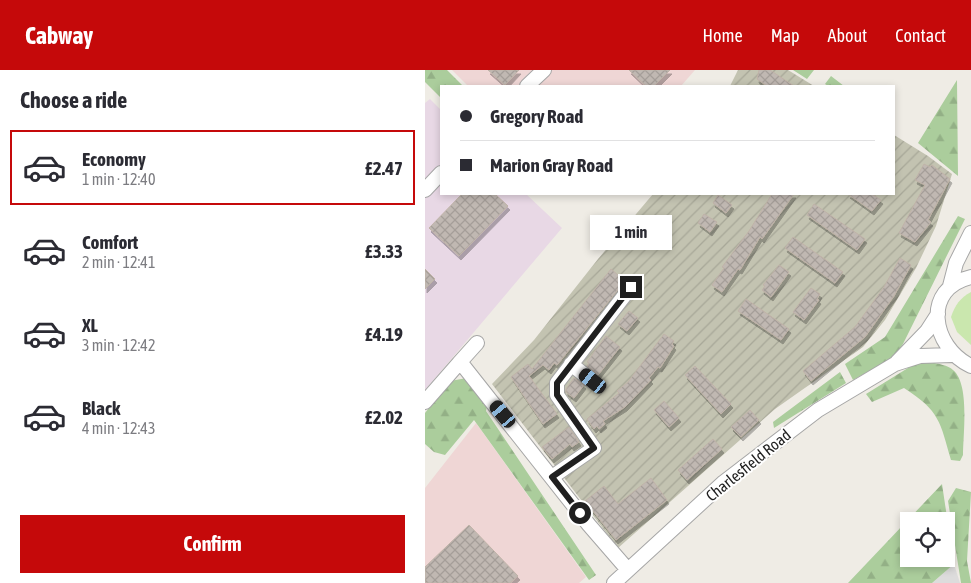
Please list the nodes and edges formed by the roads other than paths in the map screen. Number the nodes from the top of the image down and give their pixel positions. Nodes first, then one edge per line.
1 (544, 70) edge
2 (528, 85) edge
3 (440, 174) edge
4 (425, 190) edge
5 (971, 233) edge
6 (971, 277) edge
7 (950, 286) junction
8 (631, 287) dead end
9 (938, 314) junction
10 (477, 343) dead end
11 (952, 355) junction
12 (459, 363) junction
13 (571, 364) junction
14 (895, 364) junction
15 (970, 367) edge
16 (593, 381) dead end
17 (425, 402) edge
18 (552, 477) junction
19 (628, 570) junction
20 (614, 583) edge

1 - 2 street
3 - 4 street
5 - 7 street, Charlesfield Road
6 - 7 street
7 - 9 street, Charlesfield Road
8 - 13 street
9 - 11 street
9 - 14 street, Charlesfield Road
10 - 12 street
11 - 14 street, Charlesfield Road
11 - 15 street
12 - 17 street
12 - 18 street
13 - 16 street
13 - 18 street
14 - 19 street, Charlesfield Road
18 - 19 street
19 - 20 street, Charlesfield Road

